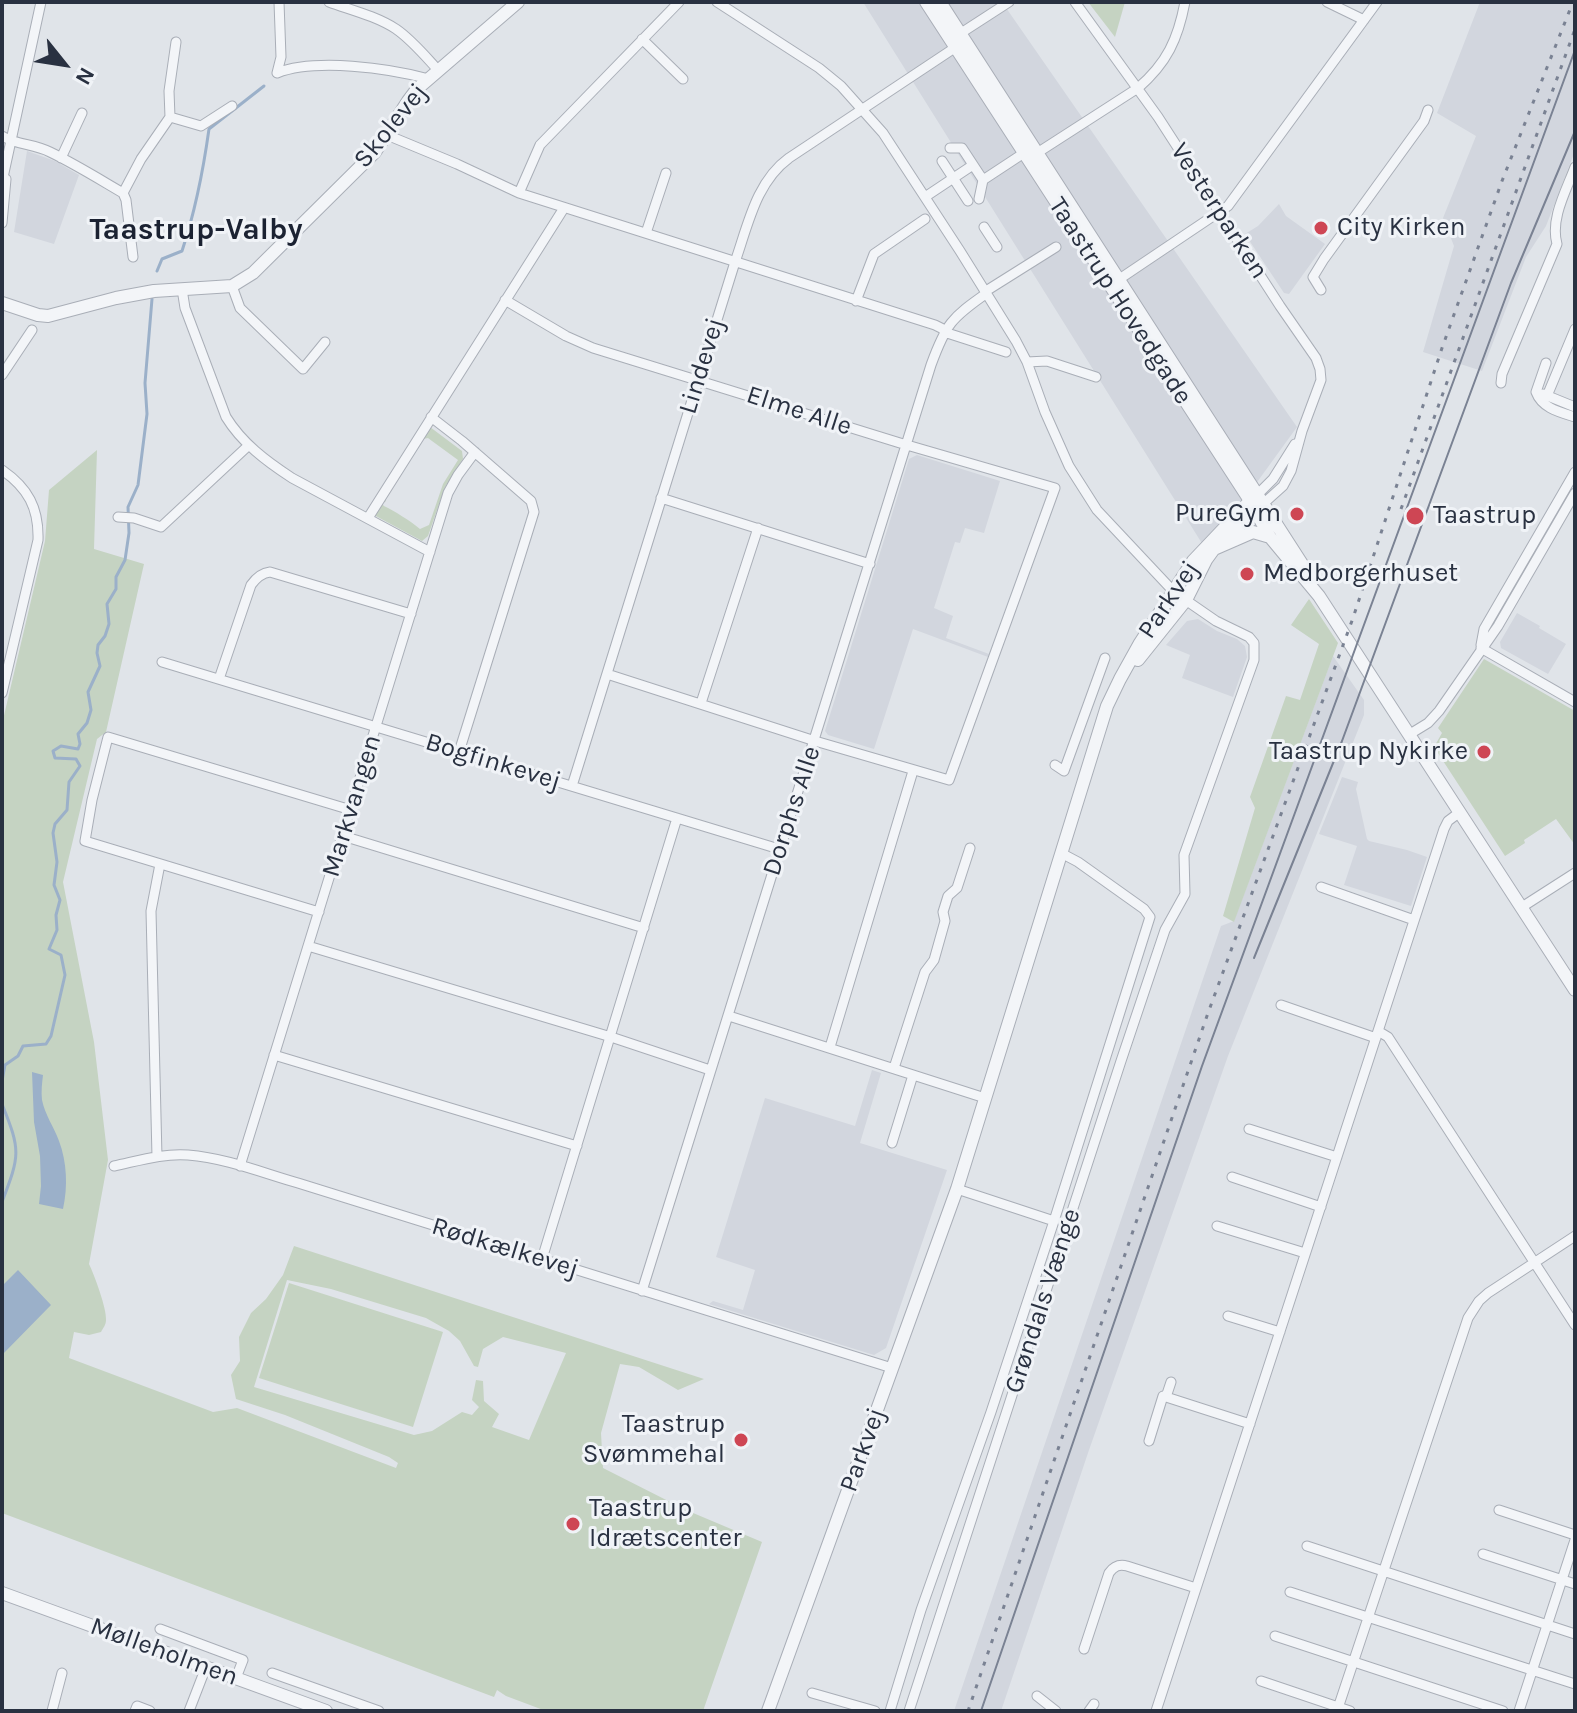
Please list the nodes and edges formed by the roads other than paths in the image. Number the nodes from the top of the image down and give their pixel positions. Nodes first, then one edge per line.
1 (41, 2) edge
2 (279, 2) edge
3 (329, 2) edge
4 (518, 2) edge
5 (679, 2) edge
6 (717, 2) edge
7 (926, 2) edge
8 (940, 2) edge
9 (1009, 2) edge
10 (1075, 2) edge
11 (1185, 2) edge
12 (1327, 2) edge
13 (1377, 2) edge
14 (1364, 20) junction
15 (642, 39) junction
16 (958, 40) junction
17 (176, 42) dead end
18 (433, 75) junction
19 (683, 79) dead end
20 (1138, 88) junction
21 (232, 106) dead end
22 (862, 108) junction
23 (1428, 110) dead end
24 (82, 113) dead end
25 (170, 117) junction
26 (387, 135) junction
27 (7, 139) edge
28 (950, 148) dead end
29 (1030, 155) junction
30 (61, 158) junction
31 (942, 161) dead end
32 (973, 165) junction
33 (6, 167) junction
34 (1575, 167) edge
35 (666, 173) dead end
36 (953, 179) junction
37 (983, 180) junction
38 (2, 182) edge
39 (123, 193) junction
40 (519, 193) junction
41 (925, 197) junction
42 (979, 199) dead end
43 (968, 201) dead end
44 (564, 208) junction
45 (1219, 213) junction
46 (925, 219) dead end
47 (2, 223) edge
48 (984, 227) dead end
49 (646, 233) junction
50 (997, 247) dead end
51 (1056, 247) dead end
52 (133, 257) dead end
53 (735, 262) junction
54 (1114, 282) junction
55 (232, 286) junction
56 (182, 289) junction
57 (1321, 290) dead end
58 (987, 292) junction
59 (505, 300) junction
60 (856, 301) junction
61 (2, 303) edge
62 (1575, 329) edge
63 (32, 330) dead end
64 (944, 331) junction
65 (325, 342) dead end
66 (1006, 352) dead end
67 (1027, 362) junction
68 (1546, 363) dead end
69 (2, 375) edge
70 (1096, 377) dead end
71 (698, 379) junction
72 (1501, 383) dead end
73 (1536, 392) junction
74 (1547, 396) junction
75 (1575, 407) edge
76 (431, 417) junction
77 (1575, 417) edge
78 (249, 445) junction
79 (906, 445) junction
80 (475, 452) junction
81 (2, 470) edge
82 (1575, 472) edge
83 (1575, 493) edge
84 (661, 498) junction
85 (1257, 503) junction
86 (1566, 509) edge
87 (124, 517) dead end
88 (368, 518) junction
89 (758, 528) junction
90 (1270, 537) junction
91 (1214, 549) junction
92 (430, 552) junction
93 (870, 564) junction
94 (1174, 592) junction
95 (1319, 596) junction
96 (1186, 600) junction
97 (411, 614) junction
98 (1481, 648) junction
99 (1105, 658) dead end
100 (162, 662) dead end
101 (6, 663) edge
102 (607, 674) junction
103 (219, 679) junction
104 (2, 693) edge
105 (1575, 702) edge
106 (701, 703) junction
107 (1088, 706) junction
108 (1107, 712) junction
109 (376, 727) junction
110 (1410, 734) junction
111 (815, 741) junction
112 (459, 752) junction
113 (1055, 765) dead end
114 (913, 771) junction
115 (572, 786) junction
116 (351, 810) junction
117 (1460, 812) junction
118 (677, 818) junction
119 (343, 836) junction
120 (970, 848) dead end
121 (779, 849) junction
122 (1061, 853) junction
123 (160, 864) junction
124 (1575, 873) edge
125 (1321, 887) dead end
126 (1522, 907) junction
127 (319, 912) junction
128 (1414, 920) junction
129 (644, 928) junction
130 (308, 946) junction
131 (1575, 990) edge
132 (1281, 1005) dead end
133 (729, 1016) junction
134 (1377, 1035) junction
135 (611, 1037) junction
136 (830, 1047) junction
137 (274, 1055) junction
138 (894, 1068) junction
139 (710, 1070) junction
140 (913, 1075) junction
141 (985, 1098) junction
142 (1249, 1129) dead end
143 (892, 1143) dead end
144 (577, 1146) junction
145 (157, 1157) junction
146 (1337, 1157) junction
147 (114, 1166) dead end
148 (240, 1166) junction
149 (1232, 1177) dead end
150 (957, 1189) junction
151 (1321, 1207) junction
152 (1054, 1221) junction
153 (1217, 1226) dead end
154 (1575, 1236) edge
155 (1305, 1253) junction
156 (542, 1259) junction
157 (1535, 1262) junction
158 (642, 1291) junction
159 (1228, 1316) dead end
160 (1575, 1325) edge
161 (1280, 1332) junction
162 (892, 1368) junction
163 (1171, 1382) dead end
164 (1166, 1397) junction
165 (1250, 1424) junction
166 (1149, 1441) dead end
167 (1499, 1510) dead end
168 (1575, 1538) edge
169 (1307, 1546) dead end
170 (1483, 1554) dead end
171 (1383, 1571) junction
172 (1562, 1580) junction
173 (1575, 1584) edge
174 (1196, 1588) junction
175 (1290, 1592) dead end
176 (2, 1593) edge
177 (1368, 1617) junction
178 (1547, 1625) junction
179 (160, 1629) dead end
180 (1575, 1634) edge
181 (1275, 1636) dead end
182 (1084, 1649) dead end
183 (219, 1651) junction
184 (1353, 1662) junction
185 (209, 1668) junction
186 (1532, 1670) junction
187 (62, 1673) dead end
188 (272, 1673) dead end
189 (236, 1678) junction
190 (1261, 1681) dead end
191 (1575, 1684) edge
192 (812, 1693) dead end
193 (1037, 1696) dead end
194 (350, 1706) edge
195 (1338, 1709) edge
196 (52, 1711) edge
197 (135, 1711) edge
198 (150, 1711) edge
199 (189, 1711) edge
200 (326, 1711) edge
201 (379, 1711) edge
202 (768, 1711) edge
203 (875, 1711) edge
204 (890, 1711) edge
205 (909, 1711) edge
206 (1056, 1711) edge
207 (1156, 1711) edge
208 (1350, 1711) edge
209 (1503, 1711) edge
210 (1519, 1711) edge

1 - 27 street
2 - 18 street
3 - 18 street
4 - 18 street, Skolevej
5 - 15 street
6 - 22 street
7 - 16 street, Taastrup Hovedgade
8 - 16 street, Taastrup Hovedgade
9 - 16 street, Lindevej
10 - 20 street, Vesterparken
11 - 20 street
12 - 14 street
13 - 14 street
14 - 45 street
15 - 19 street
15 - 40 street
16 - 22 street, Lindevej
16 - 29 street, Taastrup Hovedgade
17 - 25 street
18 - 26 street, Skolevej
20 - 29 street
20 - 45 street, Vesterparken
21 - 25 street
22 - 41 street
22 - 53 street, Lindevej
23 - 57 street
24 - 30 street
25 - 39 street
26 - 40 street
26 - 55 street, Skolevej
27 - 30 street
27 - 33 street
28 - 32 street
29 - 37 street
29 - 54 street, Taastrup Hovedgade
30 - 39 street
31 - 36 street
32 - 36 street
32 - 37 street
33 - 38 street
33 - 47 street
34 - 72 street
35 - 49 street
36 - 41 street
36 - 43 street
37 - 42 street
39 - 52 street
40 - 44 street
41 - 58 street
44 - 49 street
44 - 59 street
45 - 54 street
45 - 85 street, Vesterparken
46 - 60 street
48 - 50 street
49 - 53 street
51 - 58 street, Dorphs Alle
53 - 60 street
53 - 71 street, Lindevej
54 - 85 street, Taastrup Hovedgade
55 - 56 street
55 - 65 street
56 - 61 street
56 - 78 street
58 - 64 street, Dorphs Alle
58 - 67 street
59 - 71 street, Elme Alle
59 - 76 street
60 - 64 street
62 - 74 street
63 - 69 street
64 - 66 street
64 - 79 street, Dorphs Alle
67 - 70 street
67 - 94 street
68 - 73 street
71 - 79 street, Elme Alle
71 - 84 street, Lindevej
73 - 74 street
73 - 77 street
74 - 75 street
76 - 80 street
76 - 88 street
78 - 87 street
78 - 88 street
79 - 93 street, Dorphs Alle
79 - 114 street, Elme Alle
80 - 92 street, Markvangen
80 - 112 street
81 - 101 street
82 - 86 street
83 - 86 street
84 - 89 street
84 - 102 street, Lindevej
85 - 90 street, Taastrup Hovedgade
85 - 91 street, Parkvej
85 - 94 street, Parkvej
85 - 95 street, Taastrup Hovedgade
86 - 98 street
88 - 92 street
89 - 93 street
89 - 106 street
90 - 91 street, Parkvej
90 - 95 street, Taastrup Hovedgade
91 - 96 street, Parkvej
92 - 97 street, Markvangen
93 - 111 street, Dorphs Alle
94 - 96 street
94 - 108 street, Parkvej
95 - 110 street, Taastrup Hovedgade
96 - 108 street, Parkvej
96 - 205 street, Grøndals Vænge
97 - 103 street
97 - 109 street, Markvangen
98 - 105 street
98 - 110 street
99 - 107 street
100 - 103 street, Bogfinkevej
101 - 104 street
102 - 106 street
102 - 115 street, Lindevej
103 - 109 street, Bogfinkevej
106 - 111 street
107 - 108 street
107 - 113 street
108 - 122 street, Parkvej
109 - 112 street, Bogfinkevej
109 - 116 street, Markvangen
110 - 117 street, Taastrup Hovedgade
111 - 114 street
111 - 121 street, Dorphs Alle
112 - 115 street, Bogfinkevej
114 - 136 street
115 - 118 street, Bogfinkevej
116 - 119 street, Markvangen
116 - 123 street
117 - 126 street, Taastrup Hovedgade
117 - 128 street
118 - 121 street, Bogfinkevej
118 - 129 street
119 - 127 street, Markvangen
119 - 129 street
120 - 138 street
121 - 133 street, Dorphs Alle
122 - 141 street, Parkvej
122 - 152 street
123 - 127 street
123 - 145 street
124 - 126 street
125 - 128 street
126 - 131 street, Taastrup Hovedgade
127 - 130 street, Markvangen
128 - 134 street
129 - 135 street
130 - 135 street
130 - 137 street, Markvangen
132 - 134 street
133 - 136 street
133 - 139 street, Dorphs Alle
134 - 146 street
134 - 157 street
135 - 139 street
135 - 144 street
136 - 138 street
137 - 144 street
137 - 148 street, Markvangen
138 - 140 street
139 - 158 street, Dorphs Alle
140 - 141 street
140 - 143 street
141 - 150 street, Parkvej
142 - 146 street
144 - 156 street
145 - 147 street, Rødkælkevej
145 - 148 street, Rødkælkevej
146 - 151 street
148 - 156 street, Rødkælkevej
149 - 151 street
150 - 152 street
150 - 162 street, Parkvej
151 - 155 street
152 - 204 street
153 - 155 street
154 - 157 street
155 - 161 street
156 - 158 street, Rødkælkevej
157 - 160 street
157 - 171 street
158 - 162 street, Rødkælkevej
159 - 161 street
161 - 165 street
162 - 202 street, Parkvej
163 - 164 street
164 - 165 street
164 - 166 street
165 - 174 street
167 - 168 street
168 - 172 street
169 - 171 street
170 - 172 street
171 - 177 street
171 - 178 street
172 - 173 street
172 - 178 street
174 - 182 street
174 - 207 street
175 - 177 street
176 - 185 street, Mølleholmen
177 - 184 street
177 - 186 street
178 - 180 street
178 - 186 street
179 - 183 street
181 - 184 street
183 - 185 street
183 - 189 street
184 - 195 street
184 - 209 street
185 - 189 street, Mølleholmen
185 - 199 street
186 - 191 street
186 - 210 street
187 - 196 street
188 - 194 street
189 - 200 street, Mølleholmen
190 - 195 street
192 - 203 street
193 - 206 street
194 - 201 street
195 - 208 street
197 - 198 street

